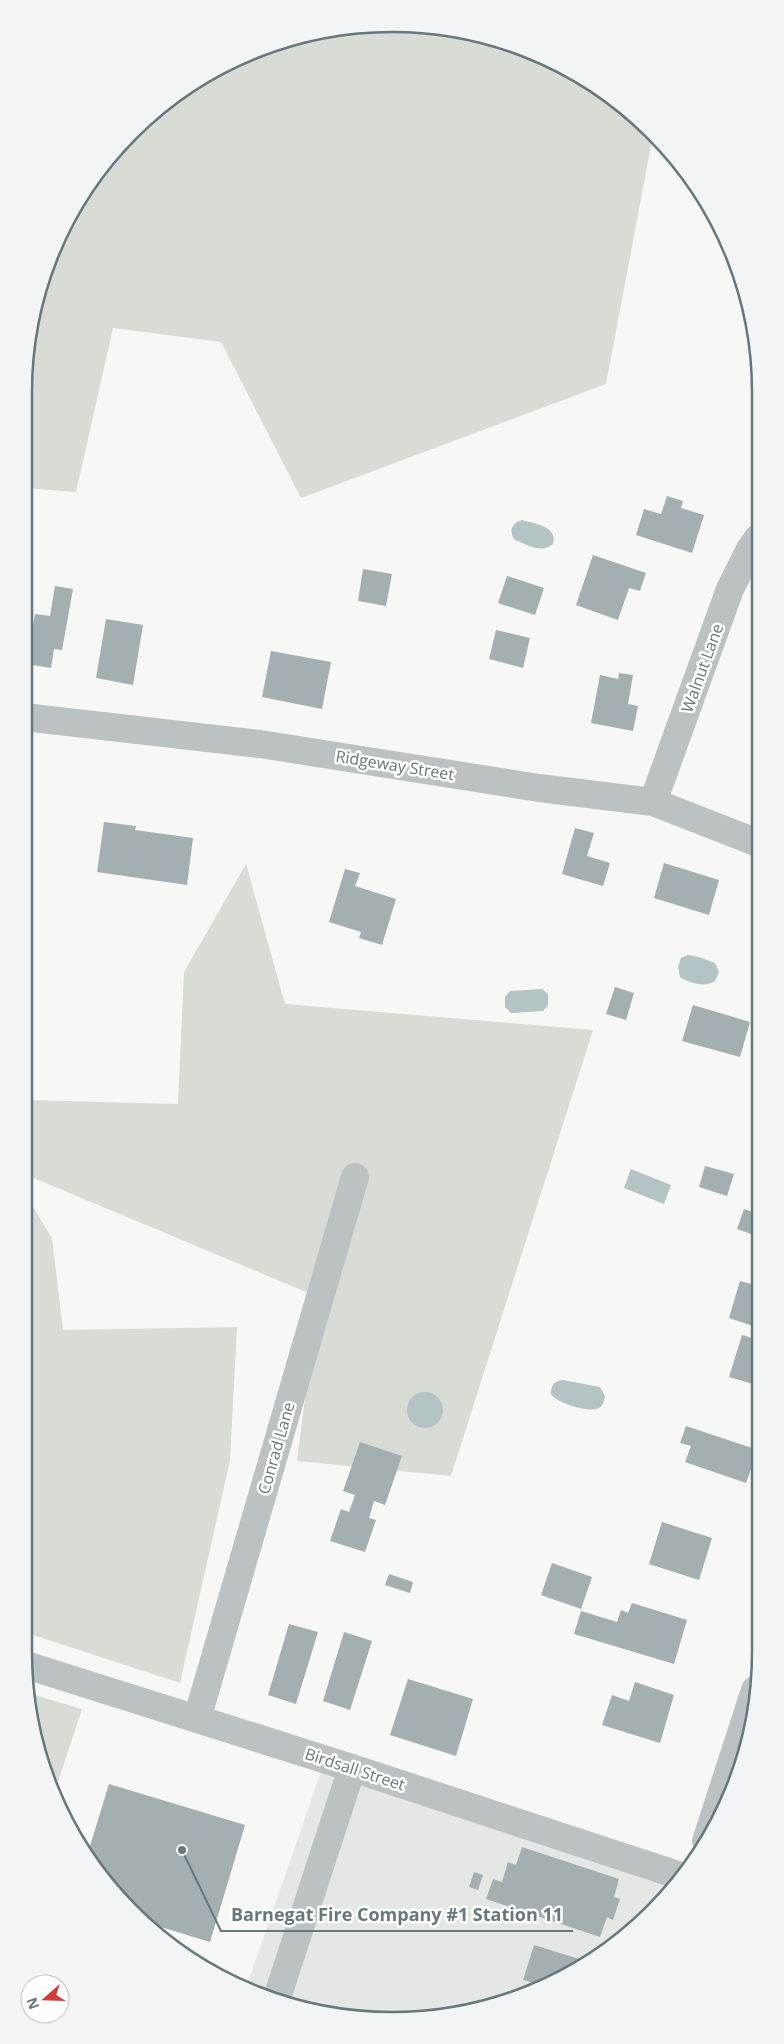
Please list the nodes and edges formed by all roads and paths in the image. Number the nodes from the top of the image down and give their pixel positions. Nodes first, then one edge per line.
1 (752, 546) edge
2 (32, 718) edge
3 (653, 802) junction
4 (752, 841) edge
5 (355, 1177) dead end
6 (33, 1667) edge
7 (196, 1719) junction
8 (745, 1721) edge
9 (352, 1768) junction
10 (720, 1799) edge
11 (675, 1874) edge
12 (279, 1993) edge

1 - 3 street, Walnut Lane
2 - 3 street, Ridgeway Street
3 - 4 street, Ridgeway Street
5 - 7 street, Conrad Lane
6 - 7 street, Birdsall Street
7 - 9 street, Birdsall Street
8 - 10 street
9 - 11 street, Birdsall Street
9 - 12 street

